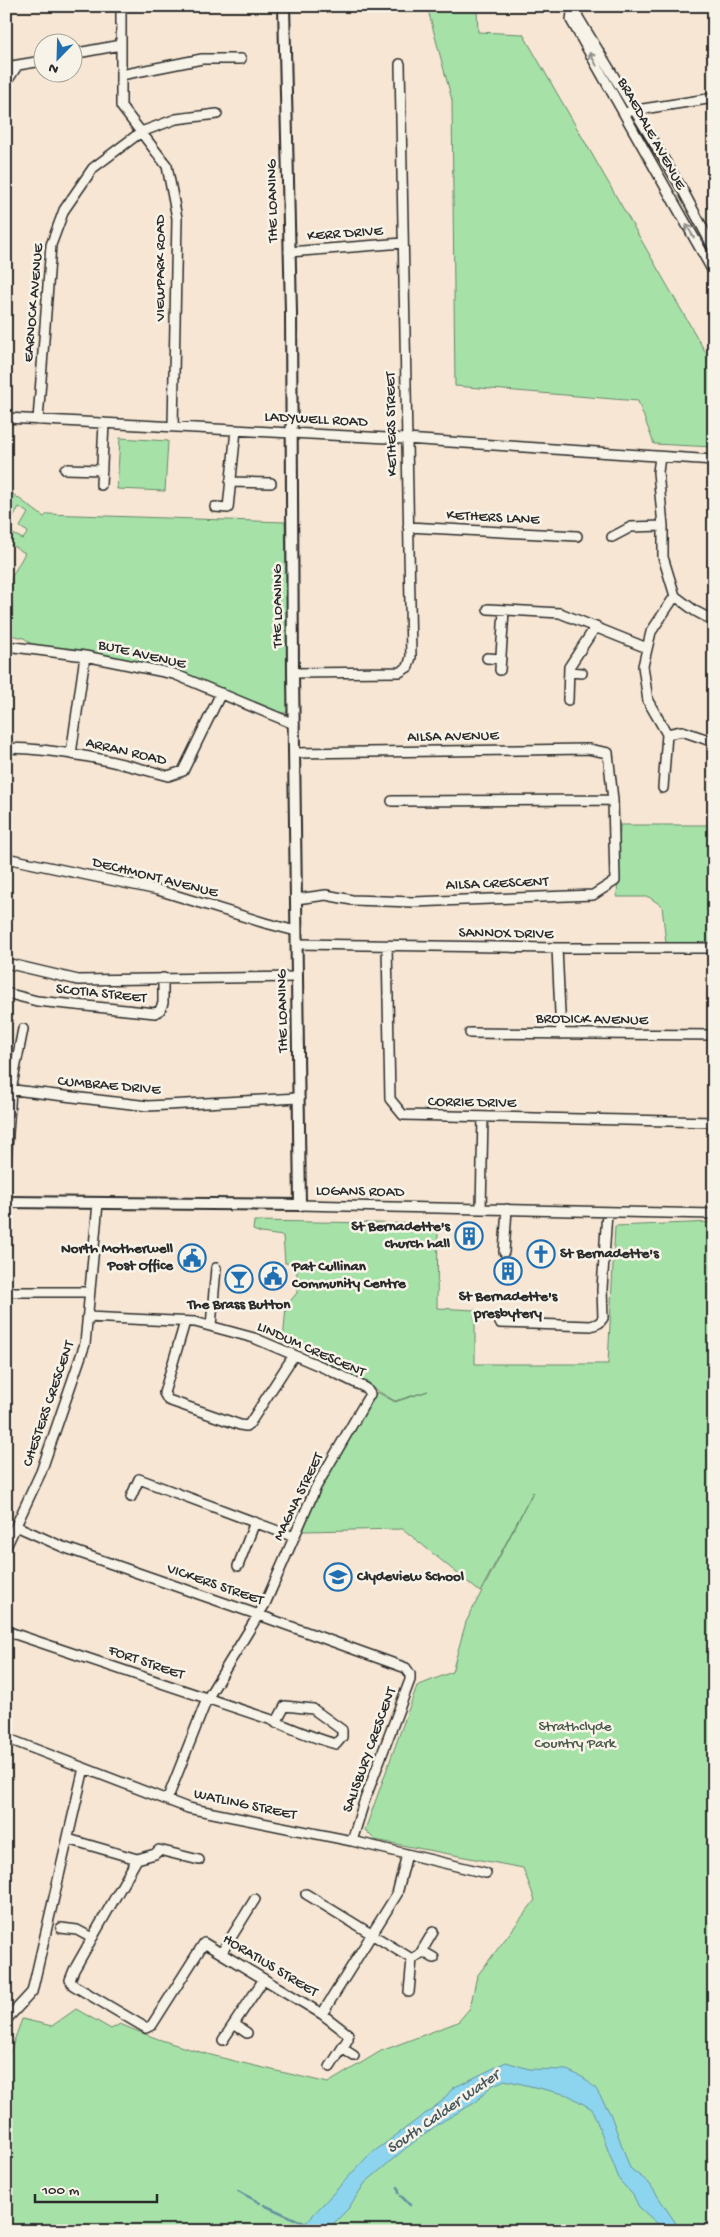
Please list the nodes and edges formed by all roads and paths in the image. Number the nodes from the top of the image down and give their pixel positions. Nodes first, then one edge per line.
1 (121, 6) edge
2 (284, 6) edge
3 (574, 6) edge
4 (121, 45) junction
5 (82, 52) edge
6 (241, 59) dead end
7 (32, 62) edge
8 (400, 64) dead end
9 (16, 66) junction
10 (6, 67) edge
11 (121, 75) junction
12 (6, 83) edge
13 (714, 98) edge
14 (622, 111) junction
15 (634, 111) junction
16 (217, 114) dead end
17 (141, 132) junction
18 (403, 244) junction
19 (714, 249) edge
20 (290, 252) junction
21 (714, 273) edge
22 (6, 418) edge
23 (38, 420) junction
24 (104, 423) junction
25 (173, 427) junction
26 (236, 430) junction
27 (291, 432) junction
28 (406, 438) junction
29 (660, 457) junction
30 (714, 460) edge
31 (65, 469) dead end
32 (102, 470) junction
33 (230, 482) junction
34 (271, 483) dead end
35 (101, 484) dead end
36 (215, 507) dead end
37 (408, 526) junction
38 (663, 526) junction
39 (577, 536) dead end
40 (612, 537) dead end
41 (675, 596) junction
42 (488, 609) dead end
43 (504, 611) junction
44 (714, 621) edge
45 (596, 626) junction
46 (6, 646) edge
47 (647, 648) junction
48 (85, 656) junction
49 (487, 658) dead end
50 (501, 659) junction
51 (500, 670) dead end
52 (293, 672) junction
53 (569, 672) junction
54 (582, 673) dead end
55 (221, 693) junction
56 (568, 700) dead end
57 (294, 724) junction
58 (667, 734) junction
59 (714, 742) edge
60 (6, 748) edge
61 (294, 753) junction
62 (71, 754) junction
63 (610, 758) joint
64 (664, 788) dead end
65 (613, 800) junction
66 (392, 801) dead end
67 (6, 858) edge
68 (296, 898) junction
69 (296, 930) junction
70 (297, 944) junction
71 (387, 946) junction
72 (557, 948) junction
73 (714, 948) edge
74 (6, 963) edge
75 (297, 977) junction
76 (163, 978) junction
77 (6, 993) edge
78 (23, 1029) dead end
79 (470, 1033) dead end
80 (561, 1034) junction
81 (714, 1035) edge
82 (9, 1090) edge
83 (299, 1098) junction
84 (483, 1117) junction
85 (714, 1122) edge
86 (6, 1162) edge
87 (6, 1202) edge
88 (98, 1203) junction
89 (300, 1206) junction
90 (481, 1209) junction
91 (507, 1209) junction
92 (607, 1212) junction
93 (714, 1214) edge
94 (504, 1252) dead end
95 (216, 1268) dead end
96 (6, 1292) edge
97 (90, 1292) junction
98 (88, 1316) junction
99 (185, 1322) junction
100 (500, 1323) dead end
101 (211, 1326) junction
102 (294, 1355) junction
103 (370, 1394) joint
104 (131, 1497) dead end
105 (255, 1522) junction
106 (16, 1526) junction
107 (294, 1537) junction
108 (6, 1547) edge
109 (238, 1566) dead end
110 (259, 1614) junction
111 (6, 1631) edge
112 (406, 1668) joint
113 (207, 1698) junction
114 (276, 1722) junction
115 (6, 1738) edge
116 (84, 1768) junction
117 (167, 1800) junction
118 (68, 1839) junction
119 (352, 1841) junction
120 (407, 1854) junction
121 (137, 1858) junction
122 (199, 1860) dead end
123 (486, 1873) dead end
124 (306, 1894) dead end
125 (255, 1899) dead end
126 (61, 1928) dead end
127 (433, 1932) dead end
128 (370, 1935) junction
129 (92, 1938) junction
130 (222, 1952) junction
131 (422, 1952) junction
132 (434, 1958) dead end
133 (412, 1959) junction
134 (264, 1979) junction
135 (409, 1992) dead end
136 (322, 2014) junction
137 (8, 2018) dead end
138 (234, 2024) junction
139 (247, 2033) dead end
140 (223, 2040) dead end
141 (342, 2048) junction
142 (354, 2056) dead end
143 (330, 2067) dead end

1 - 4 street, VIEWPARK ROAD
2 - 20 street, THE LOANING
14 -> 3 street, BRAEDALE AVENUE
3 - 15 street, BRAEDALE AVENUE
4 - 5 street
4 - 11 street, VIEWPARK ROAD
6 - 11 street
7 - 9 street
8 - 18 street, KETHERS STREET
9 - 10 street
9 - 12 street
11 - 17 street, VIEWPARK ROAD
13 - 15 street
14 - 15 street
21 -> 14 street, BRAEDALE AVENUE
15 - 19 street, BRAEDALE AVENUE
16 - 17 street, EARNOCK AVENUE
17 - 23 street, EARNOCK AVENUE
17 - 25 street, VIEWPARK ROAD
18 - 20 street, KERR DRIVE
18 - 28 street, KETHERS STREET
20 - 27 street, THE LOANING
22 - 23 street, LADYWELL ROAD
23 - 24 street, LADYWELL ROAD
24 - 25 street, LADYWELL ROAD
24 - 32 street
25 - 26 street, LADYWELL ROAD
26 - 27 street, LADYWELL ROAD
26 - 33 street
27 - 28 street, LADYWELL ROAD
27 - 52 street, THE LOANING
28 - 29 street, LADYWELL ROAD
28 - 37 street, KETHERS STREET
29 - 30 street, LADYWELL ROAD
29 - 38 street
31 - 32 street
32 - 35 street
33 - 34 street
33 - 36 street
37 - 39 street, KETHERS LANE
37 - 52 street, KETHERS STREET
38 - 40 street
38 - 41 street
41 - 44 street
41 - 47 street
42 - 43 street
43 - 45 street
43 - 50 street
45 - 47 street
45 - 53 street
46 - 48 street, BUTE AVENUE
47 - 58 street
48 - 55 street, BUTE AVENUE
48 - 62 street
49 - 50 street
50 - 51 street
52 - 57 street, THE LOANING
53 - 54 street
53 - 56 street
55 - 57 street, BUTE AVENUE
55 - 62 street, ARRAN ROAD
57 - 61 street, THE LOANING
58 - 59 street
58 - 64 street
60 - 62 street, ARRAN ROAD
61 - 63 street, AILSA AVENUE
61 - 68 street, THE LOANING
63 - 65 street, AILSA CRESCENT
65 - 66 street
65 - 68 street, AILSA CRESCENT
67 - 69 street, DECHMONT AVENUE
68 - 69 street, THE LOANING
69 - 70 street, THE LOANING
70 - 71 street, SANNOX DRIVE
70 - 75 street, THE LOANING
71 - 72 street, SANNOX DRIVE
71 - 84 street, CORRIE DRIVE
72 - 73 street, SANNOX DRIVE
72 - 80 street
74 - 76 street, SCOTIA STREET
75 - 76 street, SCOTIA STREET
75 - 83 street, THE LOANING
76 - 77 street, SCOTIA STREET
78 - 82 street
79 - 80 street, BRODICK AVENUE
80 - 81 street, BRODICK AVENUE
82 - 83 street, CUMBRAE DRIVE
82 - 86 street
83 - 89 street, THE LOANING
84 - 85 street, CORRIE DRIVE
84 - 90 street
87 - 88 street, LOGANS ROAD
88 - 89 street, LOGANS ROAD
88 - 97 street, CHESTERS CRESCENT
89 - 90 street, LOGANS ROAD
90 - 91 street, LOGANS ROAD
91 - 92 street, LOGANS ROAD
91 - 94 street
92 - 93 street, LOGANS ROAD
92 - 100 street
95 - 101 street
96 - 97 street
97 - 98 street, CHESTERS CRESCENT
98 - 99 street, LINDUM CRESCENT
98 - 106 street, CHESTERS CRESCENT
99 - 101 street, LINDUM CRESCENT
99 - 102 street
101 - 102 street, LINDUM CRESCENT
102 - 103 street, LINDUM CRESCENT
103 - 107 street, MAGNA STREET
104 - 105 street
105 - 107 street
105 - 109 street
106 - 108 street, CHESTERS CRESCENT
106 - 110 street, VICKERS STREET
107 - 110 street, MAGNA STREET
110 - 112 street, VICKERS STREET
110 - 113 street, MAGNA STREET
111 - 113 street, FORT STREET
112 - 119 street, SALISBURY CRESCENT
113 - 114 street, FORT STREET
113 - 117 street, MAGNA STREET
114 - 114 street, FORT STREET
115 - 116 street, WATLING STREET
116 - 117 street, WATLING STREET
116 - 118 street
117 - 119 street, WATLING STREET
118 - 121 street
118 - 137 street
119 - 120 street, WATLING STREET
120 - 123 street, WATLING STREET
120 - 128 street, HORATIUS STREET
121 - 122 street
121 - 129 street
124 - 128 street
125 - 130 street
126 - 129 street
127 - 131 street
128 - 133 street
128 - 136 street, HORATIUS STREET
129 - 130 street, HORATIUS STREET
130 - 134 street, HORATIUS STREET
131 - 132 street
131 - 133 street
133 - 135 street
134 - 136 street, HORATIUS STREET
134 - 138 street
136 - 141 street, HORATIUS STREET
138 - 139 street
138 - 140 street
141 - 142 street
141 - 143 street

